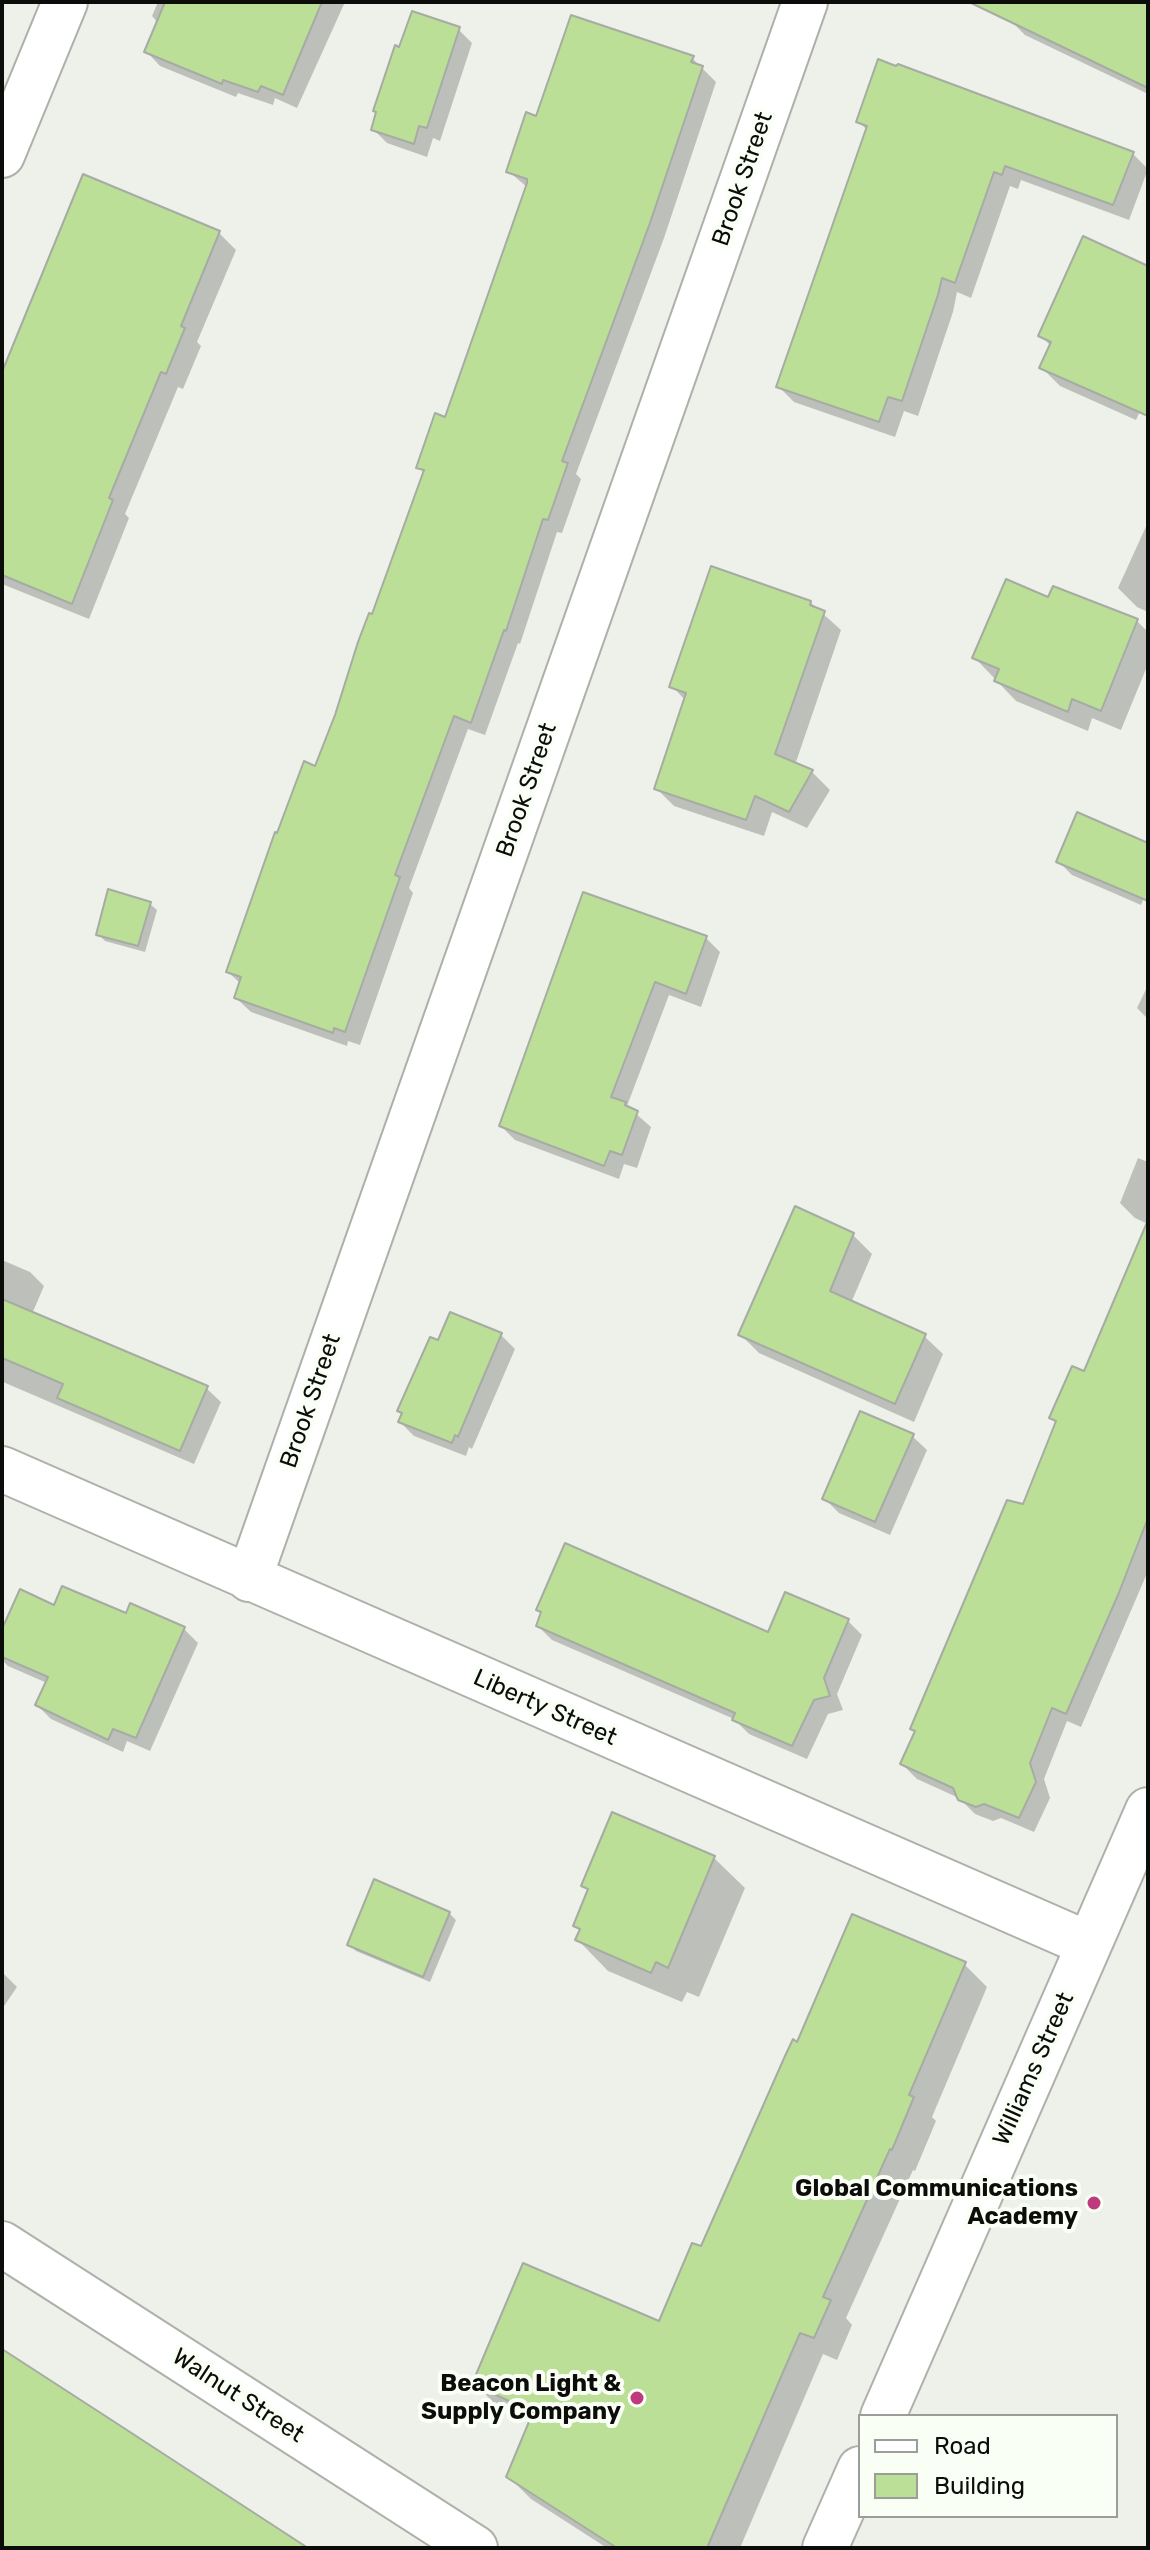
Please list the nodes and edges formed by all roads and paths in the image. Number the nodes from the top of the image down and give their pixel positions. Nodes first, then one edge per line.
1 (65, 2) edge
2 (805, 2) edge
3 (2, 155) edge
4 (2, 1469) edge
5 (249, 1579) junction
6 (1148, 1810) edge
7 (1088, 1944) junction
8 (2, 2244) edge
9 (884, 2414) edge
10 (858, 2474) edge
11 (475, 2548) edge
12 (825, 2548) edge

1 - 3 street
2 - 5 street, Brook Street
4 - 5 street, Liberty Street
5 - 7 street, Liberty Street
6 - 7 street, Williams Street
7 - 9 street, Williams Street
8 - 11 street, Walnut Street
10 - 12 street

